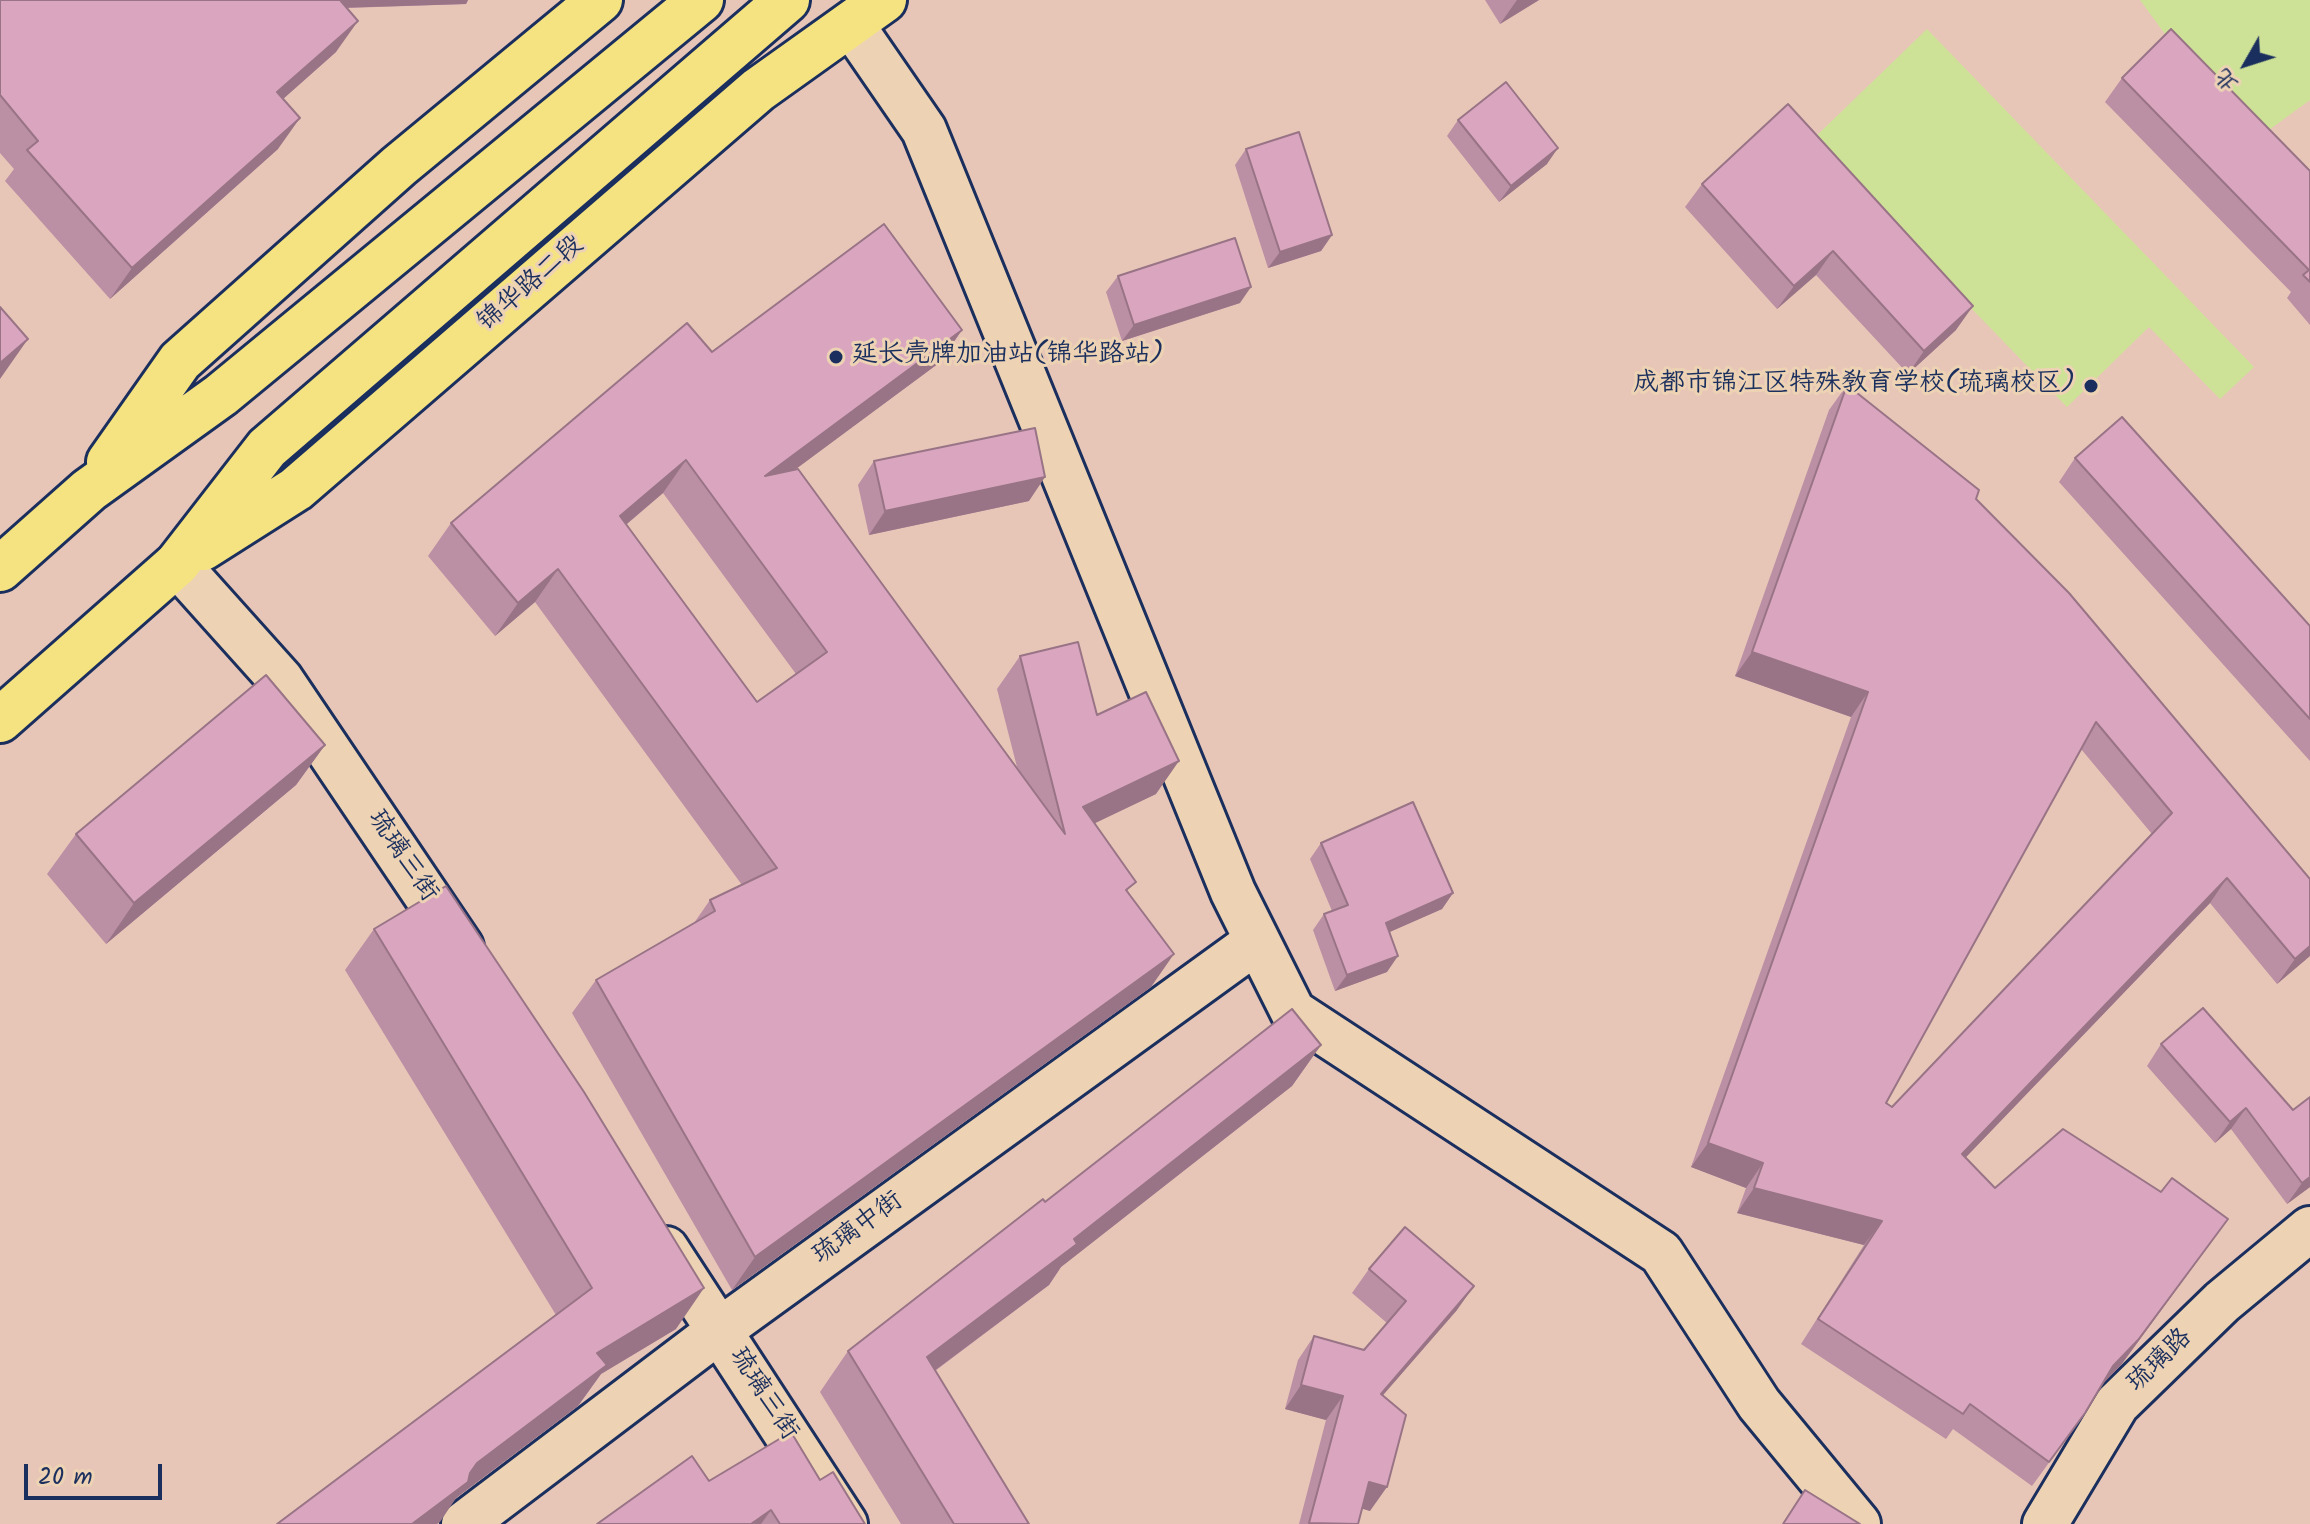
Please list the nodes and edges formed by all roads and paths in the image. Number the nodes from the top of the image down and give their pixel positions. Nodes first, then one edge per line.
1 (600, 0) edge
2 (701, 0) edge
3 (787, 0) edge
4 (867, 12) edge
5 (89, 490) junction
6 (177, 564) junction
7 (0, 569) edge
8 (0, 720) edge
9 (1257, 941) junction
10 (482, 977) edge
11 (646, 1221) edge
12 (2310, 1229) edge
13 (720, 1330) junction
14 (464, 1524) edge
15 (845, 1524) edge
16 (1858, 1524) edge
17 (2045, 1524) edge

1 - 5 main road
2 - 5 main road
3 - 6 main road, 锦华路二段
4 - 6 main road, 锦华路二段
4 - 9 street
5 - 7 main road
6 - 8 main road, 锦华路二段
6 - 10 street, 琉璃三街
9 - 13 street, 琉璃中街
9 - 16 street
11 - 13 street, 琉璃三街
12 - 17 street, 琉璃路
13 - 14 street, 琉璃中街
13 - 15 street, 琉璃三街

